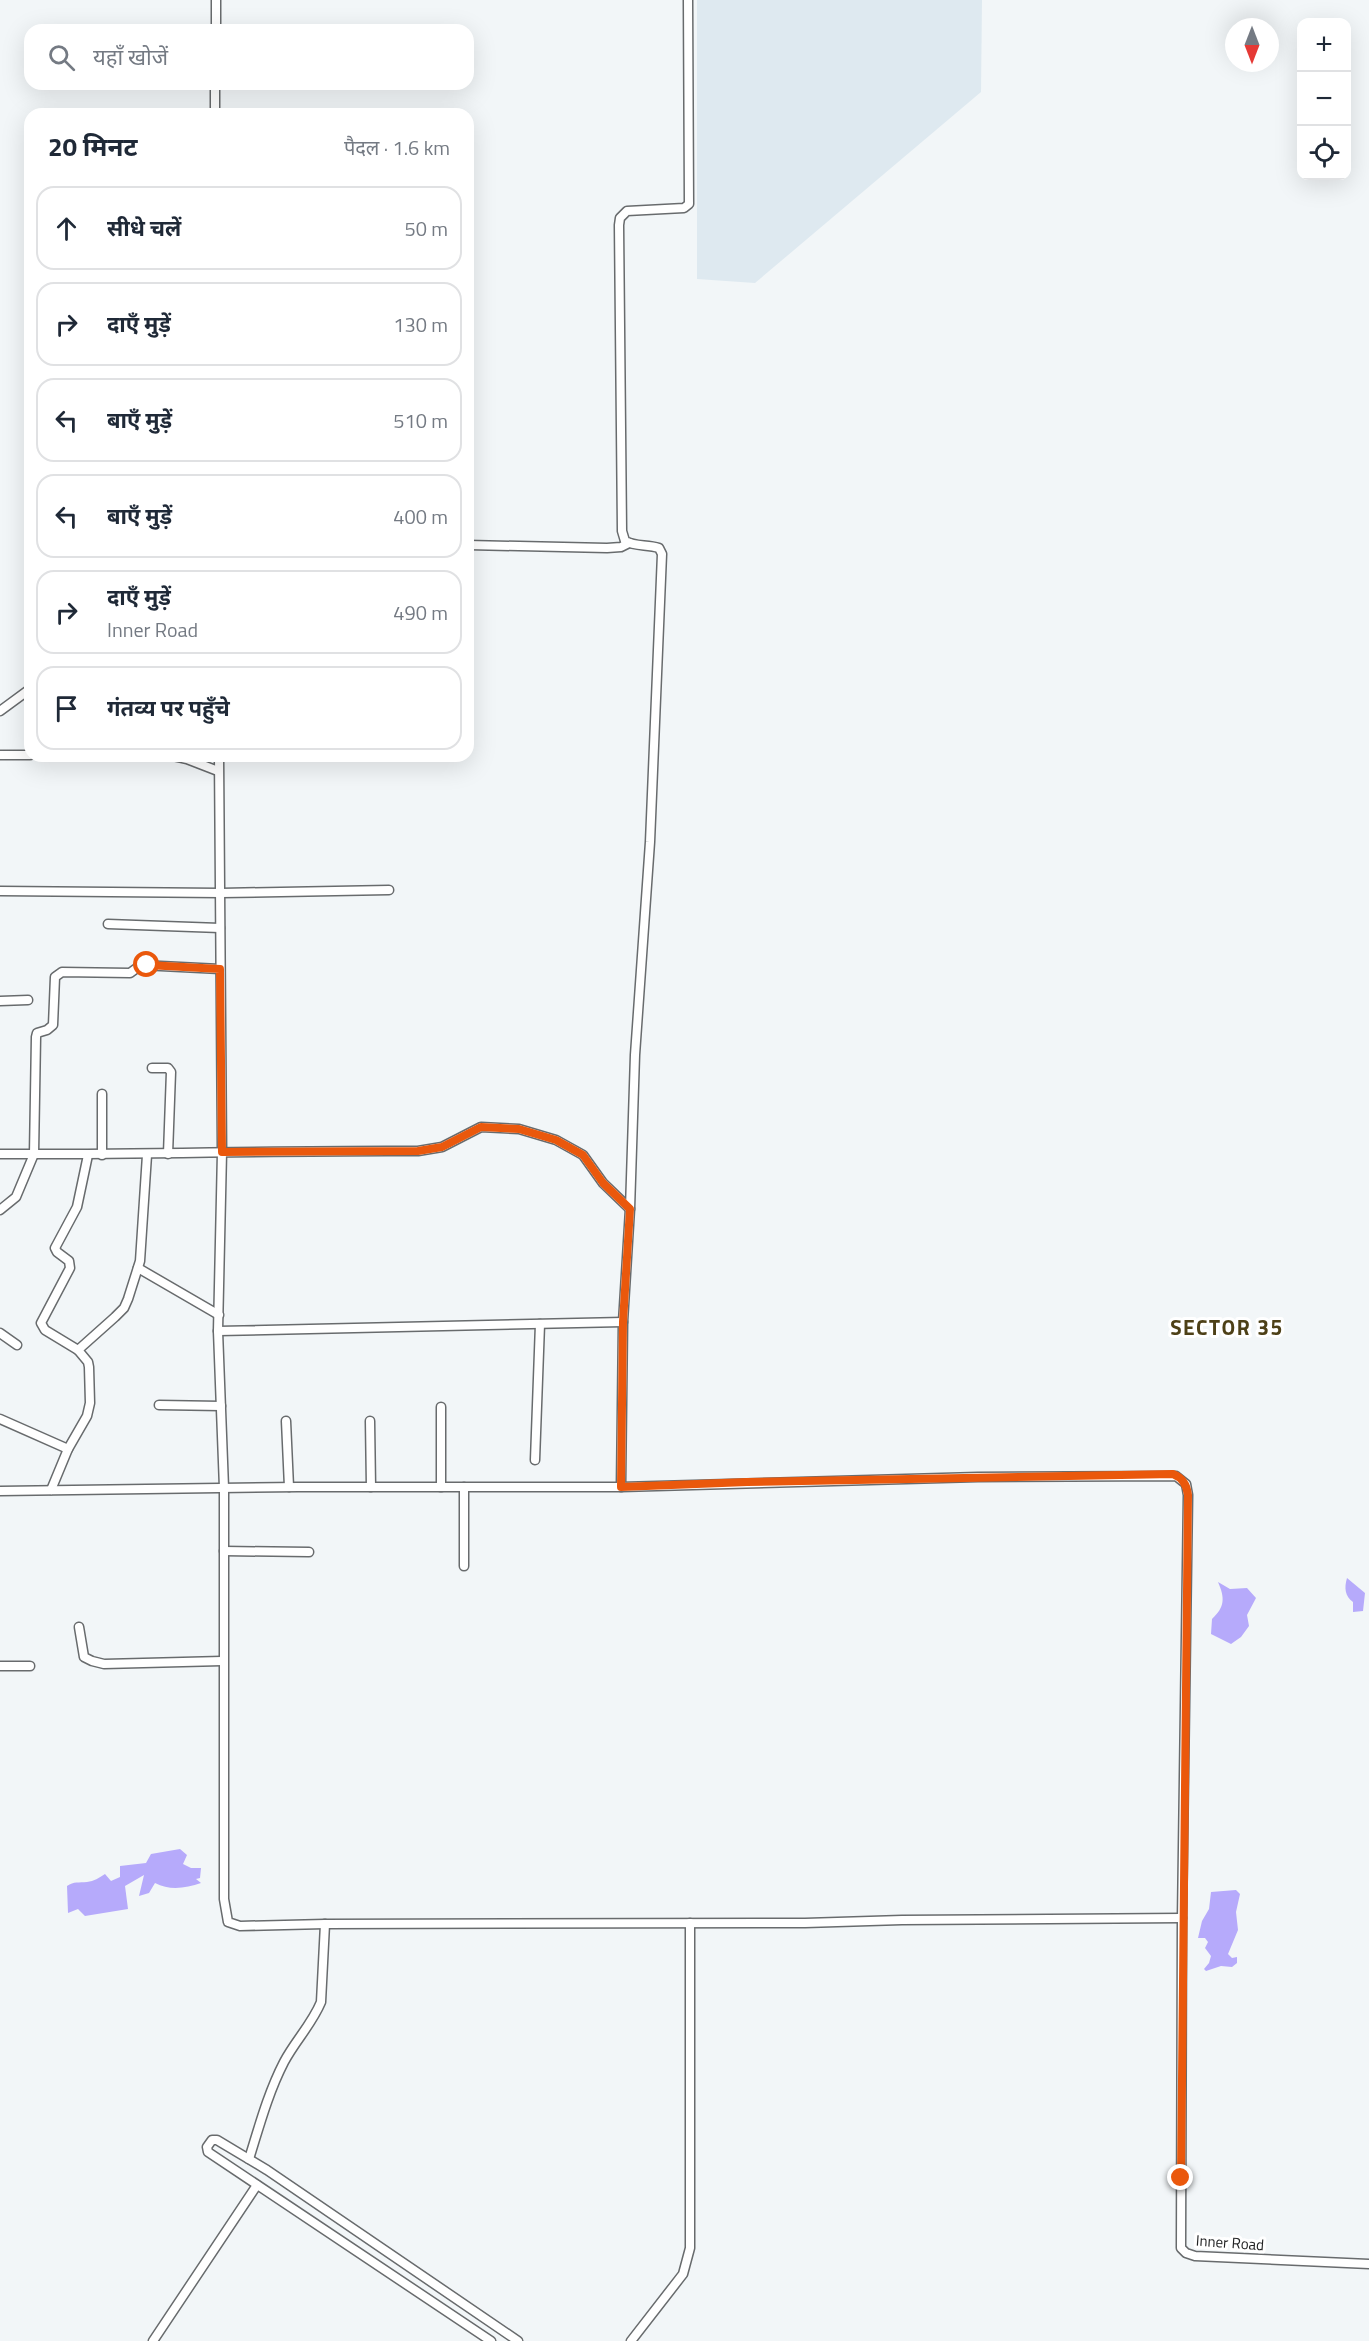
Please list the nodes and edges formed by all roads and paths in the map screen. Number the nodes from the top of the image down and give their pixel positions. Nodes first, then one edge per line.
1 (216, 0) edge
2 (688, 0) edge
3 (216, 24) edge
4 (215, 90) edge
5 (215, 108) edge
6 (630, 543) junction
7 (474, 545) edge
8 (24, 693) edge
9 (0, 711) edge
10 (24, 755) edge
11 (0, 756) edge
12 (195, 762) edge
13 (219, 762) edge
14 (218, 771) junction
15 (389, 890) dead end
16 (0, 891) edge
17 (221, 893) junction
18 (108, 924) dead end
19 (220, 928) junction
20 (220, 969) junction
21 (28, 1000) dead end
22 (0, 1001) edge
23 (152, 1068) dead end
24 (102, 1095) dead end
25 (222, 1152) junction
26 (0, 1154) edge
27 (34, 1154) junction
28 (168, 1154) junction
29 (88, 1155) junction
30 (102, 1155) junction
31 (147, 1155) junction
32 (630, 1209) junction
33 (0, 1210) edge
34 (138, 1268) junction
35 (219, 1315) junction
36 (623, 1322) junction
37 (540, 1324) junction
38 (218, 1331) junction
39 (0, 1333) edge
40 (17, 1346) dead end
41 (78, 1350) junction
42 (159, 1405) dead end
43 (221, 1406) junction
44 (441, 1407) dead end
45 (0, 1419) edge
46 (286, 1421) dead end
47 (370, 1421) dead end
48 (68, 1449) junction
49 (535, 1460) dead end
50 (289, 1487) junction
51 (371, 1487) junction
52 (441, 1487) junction
53 (464, 1487) junction
54 (621, 1487) junction
55 (224, 1488) junction
56 (51, 1490) junction
57 (0, 1491) edge
58 (224, 1551) junction
59 (309, 1551) dead end
60 (464, 1566) dead end
61 (79, 1627) dead end
62 (222, 1661) junction
63 (0, 1666) edge
64 (30, 1666) dead end
65 (1182, 1918) junction
66 (690, 1923) junction
67 (325, 1924) junction
68 (249, 2159) junction
69 (257, 2184) junction
70 (1369, 2264) edge
71 (153, 2341) edge
72 (491, 2341) edge
73 (518, 2341) edge
74 (631, 2341) edge

1 - 3 street
2 - 6 street
4 - 5 street
6 - 7 street
6 - 32 street
8 - 9 street
10 - 11 street
12 - 14 street
13 - 14 street
14 - 17 street
15 - 17 street
16 - 17 street
17 - 19 street
18 - 19 street
19 - 20 street
20 - 25 street
20 - 27 street
21 - 22 street
23 - 28 street
24 - 30 street
25 - 28 street
25 - 32 street
25 - 35 street
26 - 27 street
27 - 29 street
27 - 33 street
28 - 31 street
29 - 30 street
29 - 41 street
30 - 31 street
31 - 34 street
32 - 36 street
34 - 35 street
34 - 41 street
35 - 38 street
36 - 37 street
36 - 54 street
37 - 38 street
37 - 49 street
38 - 43 street
39 - 40 street
41 - 48 street
42 - 43 street
43 - 55 street
44 - 52 street
45 - 48 street
46 - 50 street
47 - 51 street
48 - 56 street
50 - 51 street
50 - 55 street
51 - 52 street
52 - 53 street
53 - 54 street
53 - 60 street
54 - 65 street, Inner Road
55 - 56 street
55 - 58 street
56 - 57 street
58 - 59 street
58 - 62 street
61 - 62 street
62 - 67 street
63 - 64 street
65 - 66 street
65 - 70 street, Inner Road
66 - 67 street
66 - 74 street
67 - 68 street
68 - 69 street
68 - 73 street
69 - 71 street
69 - 72 street

